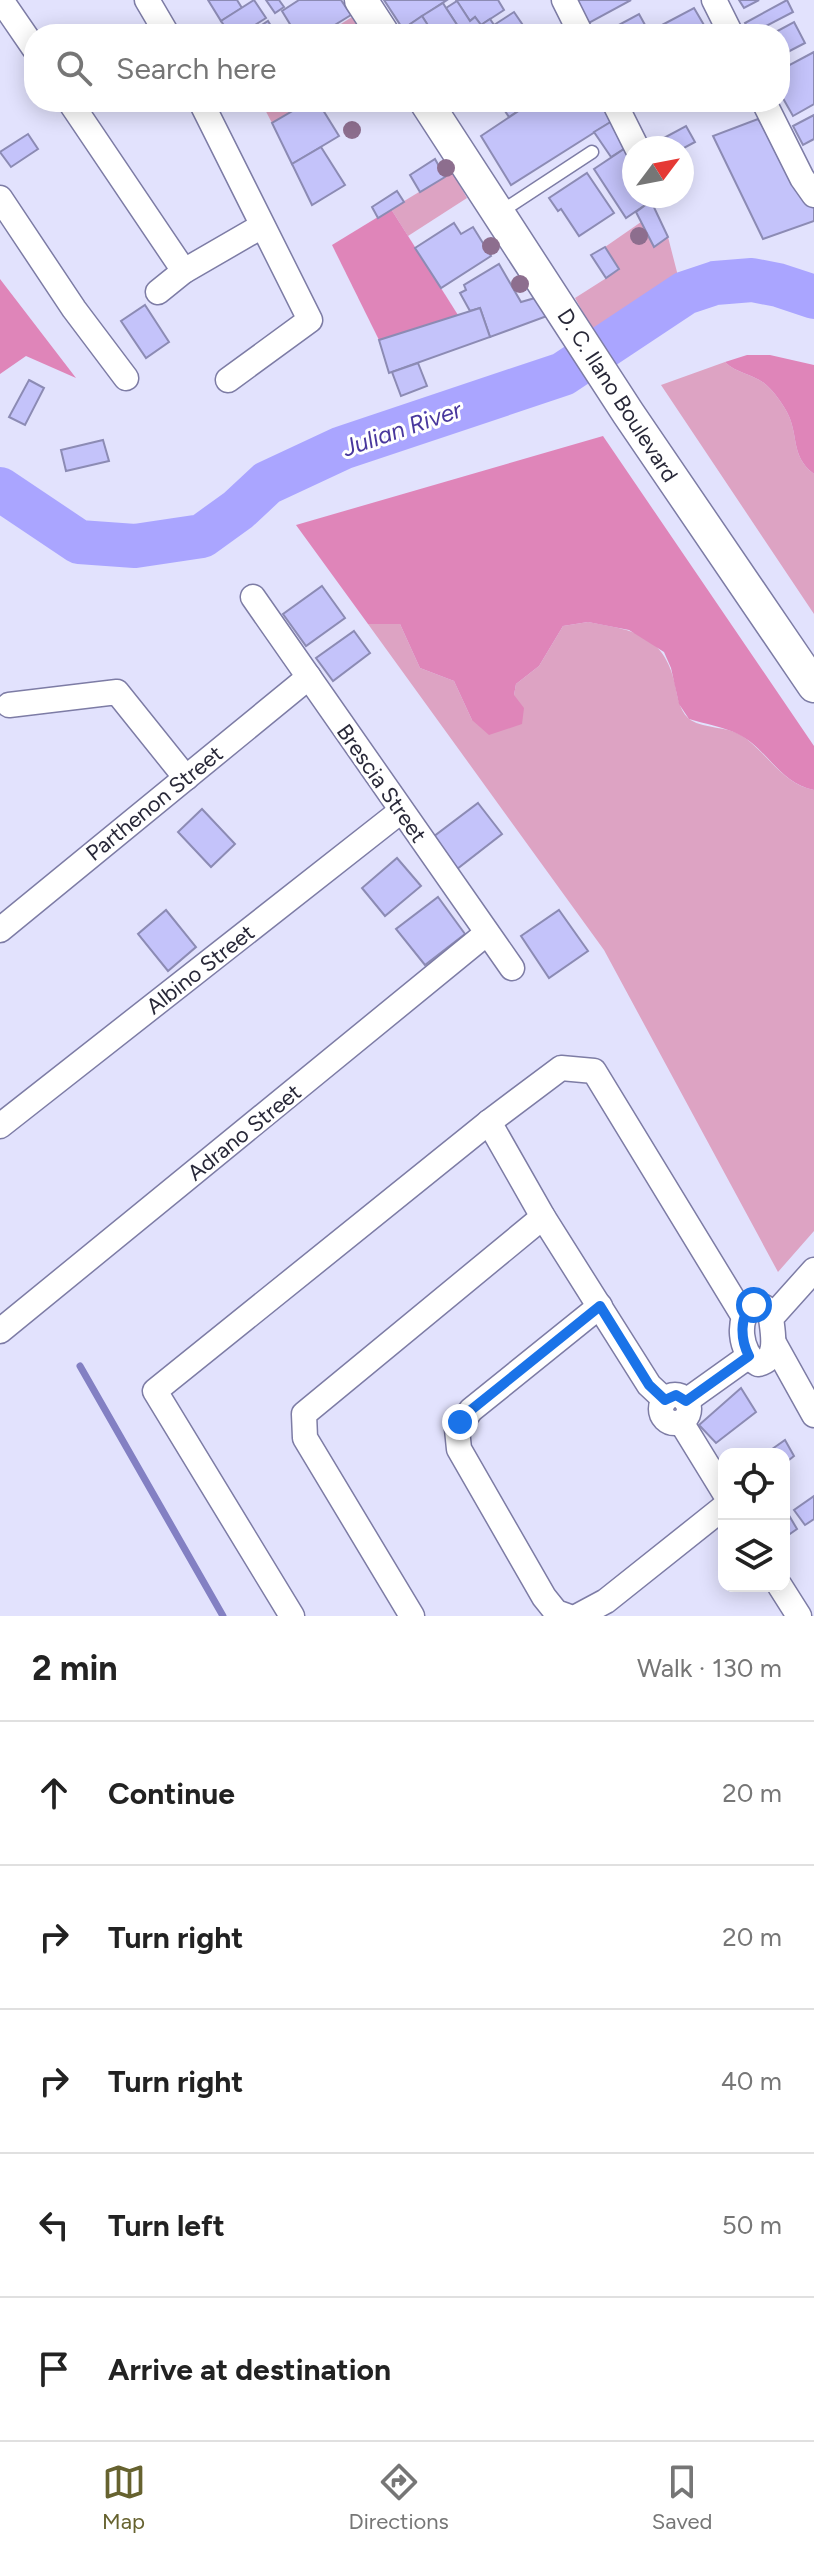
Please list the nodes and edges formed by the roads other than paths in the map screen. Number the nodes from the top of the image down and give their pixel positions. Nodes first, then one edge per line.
1 (1, 0) edge
2 (147, 0) edge
3 (361, 0) edge
4 (564, 0) edge
5 (714, 0) edge
6 (161, 24) edge
7 (377, 24) edge
8 (576, 24) edge
9 (726, 24) edge
10 (24, 33) edge
11 (77, 112) edge
12 (206, 112) edge
13 (433, 112) edge
14 (619, 112) edge
15 (769, 112) edge
16 (631, 136) edge
17 (592, 152) dead end
18 (814, 195) edge
19 (0, 198) edge
20 (499, 213) junction
21 (262, 226) junction
22 (184, 271) junction
23 (158, 292) dead end
24 (126, 378) dead end
25 (228, 380) dead end
26 (253, 597) dead end
27 (309, 677) junction
28 (814, 686) edge
29 (9, 705) dead end
30 (186, 778) junction
31 (401, 811) junction
32 (0, 930) edge
33 (487, 933) junction
34 (512, 968) dead end
35 (489, 1122) junction
36 (0, 1126) edge
37 (543, 1217) junction
38 (814, 1270) edge
39 (600, 1306) junction
40 (744, 1317) junction
41 (771, 1318) junction
42 (0, 1331) edge
43 (774, 1343) junction
44 (749, 1356) junction
45 (677, 1408) junction
46 (814, 1415) edge
47 (718, 1481) edge
48 (718, 1512) edge
49 (292, 1616) edge
50 (412, 1616) edge
51 (567, 1616) edge
52 (578, 1616) edge

1 - 10 street
2 - 6 street
3 - 7 street
4 - 8 street
5 - 9 street
11 - 22 street
12 - 21 street
13 - 20 street, D. C. Ilano Boulevard
14 - 16 street
15 - 18 street
17 - 20 lane
19 - 24 street
20 - 28 street, D. C. Ilano Boulevard
21 - 22 street
21 - 25 street
22 - 23 street
26 - 27 street, Brescia Street
27 - 30 street, Parthenon Street
27 - 31 street, Brescia Street
29 - 30 street
30 - 32 street, Parthenon Street
31 - 33 street, Brescia Street
31 - 36 street, Albino Street
33 - 34 street, Brescia Street
33 - 42 street, Adrano Street
35 - 37 street
35 - 40 street
35 - 49 street
37 - 39 street
37 - 50 street
38 - 41 street
39 - 45 street
39 - 51 street
40 - 41 street
40 - 44 street
41 - 43 street
43 - 44 street
43 - 46 street
44 - 45 street
45 - 47 street
48 - 52 street

